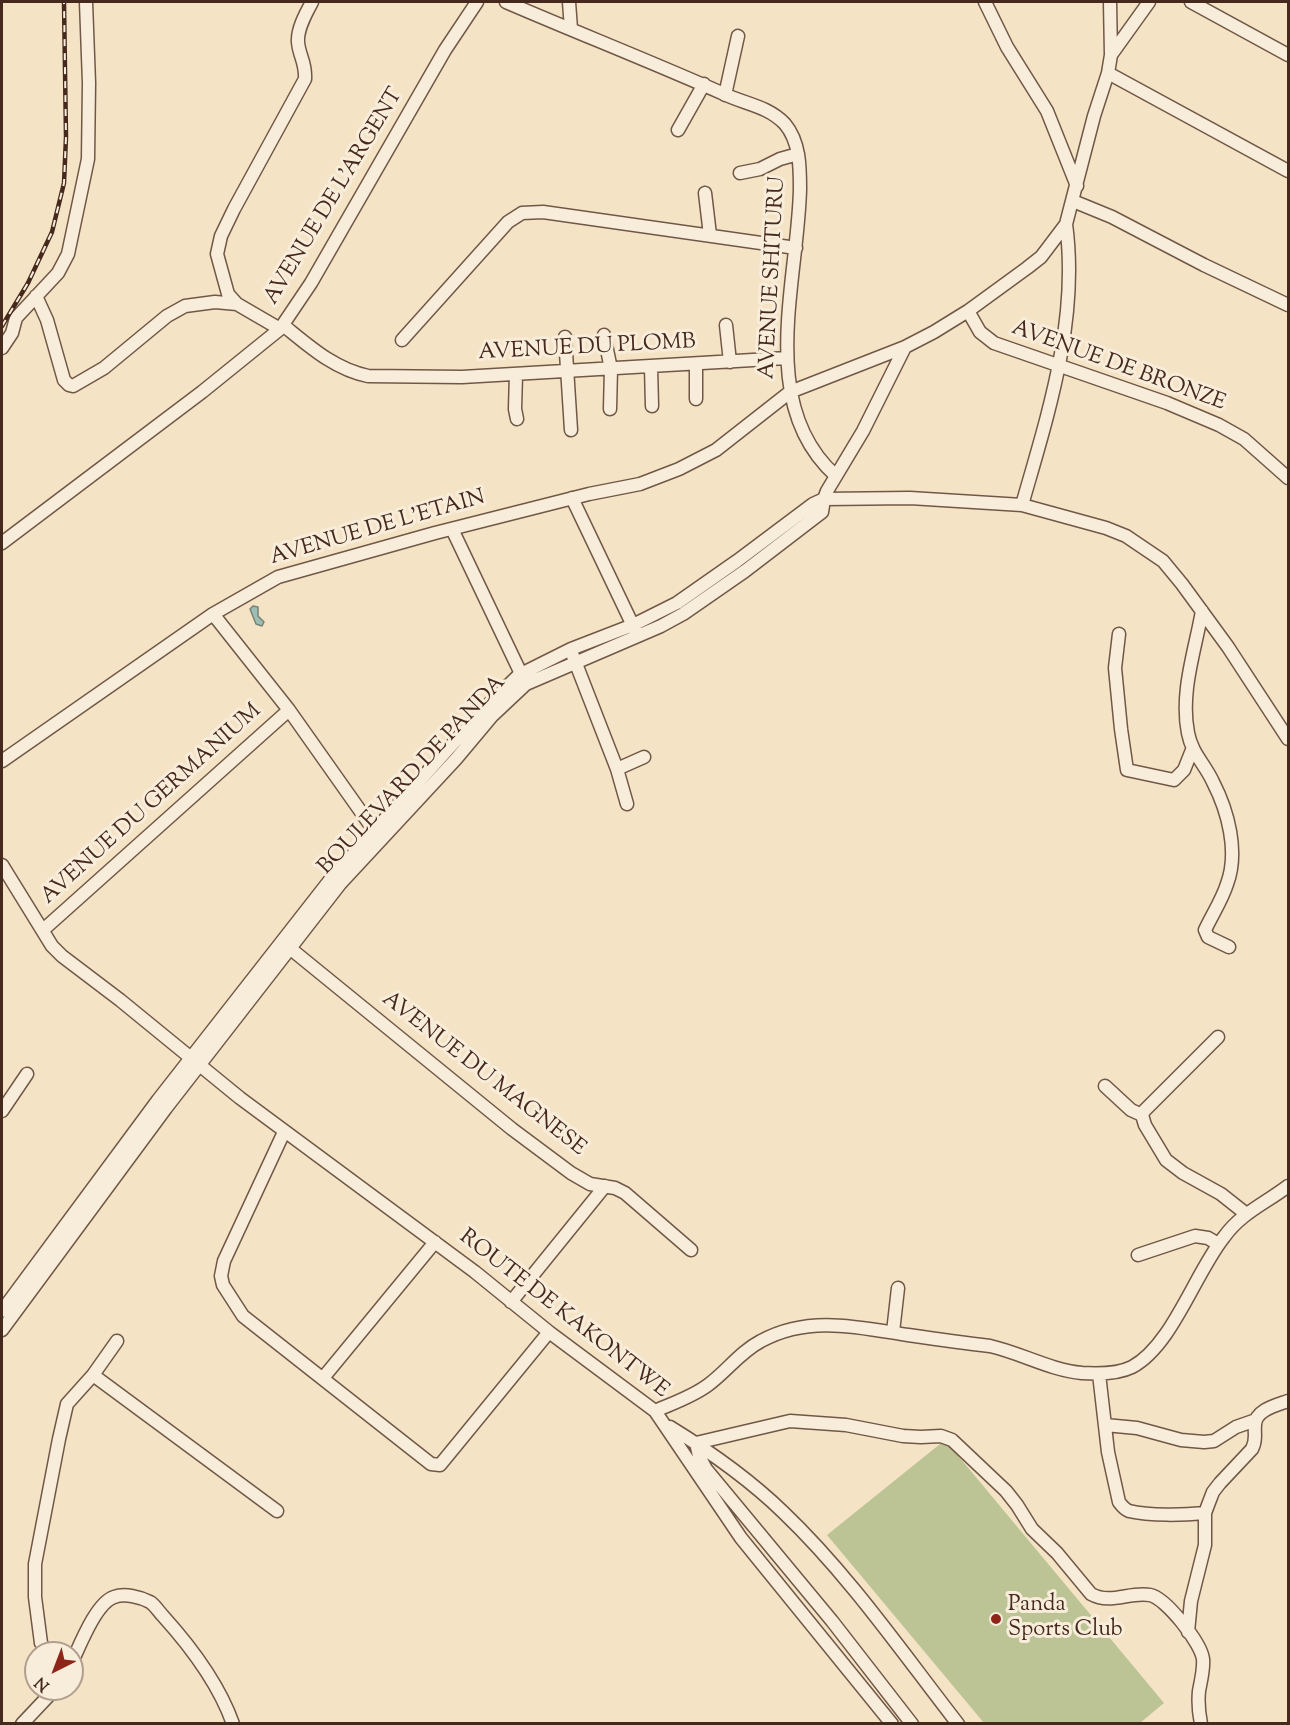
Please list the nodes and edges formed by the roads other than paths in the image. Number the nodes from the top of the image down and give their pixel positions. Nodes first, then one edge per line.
1 (86, 2) edge
2 (312, 2) edge
3 (477, 2) edge
4 (506, 2) edge
5 (569, 2) edge
6 (986, 2) edge
7 (1110, 2) edge
8 (1149, 2) edge
9 (1191, 2) edge
10 (571, 29) junction
11 (738, 36) dead end
12 (1112, 55) junction
13 (1288, 55) edge
14 (1108, 73) junction
15 (704, 84) junction
16 (725, 95) junction
17 (678, 130) dead end
18 (798, 154) junction
19 (1288, 171) edge
20 (740, 173) dead end
21 (1077, 186) junction
22 (705, 193) dead end
23 (1073, 201) junction
24 (1066, 224) junction
25 (710, 235) junction
26 (796, 248) junction
27 (36, 296) junction
28 (237, 304) junction
29 (1288, 304) edge
30 (968, 311) junction
31 (726, 325) dead end
32 (281, 327) junction
33 (604, 335) dead end
34 (565, 337) dead end
35 (402, 340) dead end
36 (905, 347) junction
37 (2, 348) edge
38 (787, 358) junction
39 (730, 362) junction
40 (696, 364) junction
41 (1059, 365) junction
42 (651, 367) junction
43 (611, 369) junction
44 (568, 371) junction
45 (516, 374) junction
46 (790, 392) junction
47 (696, 399) dead end
48 (652, 406) dead end
49 (610, 409) dead end
50 (517, 419) dead end
51 (571, 430) dead end
52 (836, 476) junction
53 (1288, 478) edge
54 (572, 498) junction
55 (824, 499) junction
56 (1022, 505) junction
57 (2, 526) edge
58 (452, 529) junction
59 (5, 540) edge
60 (1202, 610) junction
61 (213, 614) junction
62 (635, 630) junction
63 (1119, 634) dead end
64 (571, 649) junction
65 (574, 663) junction
66 (523, 679) junction
67 (289, 710) junction
68 (1288, 739) edge
69 (1192, 750) junction
70 (644, 757) dead end
71 (2, 761) edge
72 (616, 769) junction
73 (627, 804) dead end
74 (377, 835) junction
75 (2, 865) edge
76 (43, 930) junction
77 (287, 945) junction
78 (1229, 947) dead end
79 (1218, 1037) dead end
80 (195, 1062) junction
81 (27, 1074) dead end
82 (1104, 1086) dead end
83 (2, 1111) edge
84 (1142, 1115) junction
85 (284, 1132) junction
86 (605, 1186) junction
87 (1288, 1186) edge
88 (1245, 1214) junction
89 (435, 1242) junction
90 (1218, 1244) junction
91 (691, 1250) dead end
92 (53, 1251) junction
93 (1138, 1255) dead end
94 (898, 1288) dead end
95 (511, 1302) junction
96 (2, 1311) edge
97 (2, 1330) edge
98 (549, 1332) junction
99 (893, 1332) junction
100 (117, 1341) dead end
101 (1100, 1374) junction
102 (93, 1375) junction
103 (323, 1378) junction
104 (1288, 1401) edge
105 (655, 1411) junction
106 (1256, 1420) junction
107 (666, 1424) junction
108 (1105, 1425) junction
109 (696, 1443) junction
110 (277, 1510) dead end
111 (1205, 1513) junction
112 (1188, 1632) junction
113 (41, 1641) edge
114 (82, 1641) edge
115 (43, 1701) edge
116 (22, 1724) edge
117 (233, 1724) edge
118 (892, 1724) edge
119 (912, 1724) edge
120 (958, 1724) edge
121 (1201, 1724) edge

1 - 27 street
2 - 28 street
3 - 32 street, AVENUE DE L'ARGENT
4 - 10 street, AVENUE SHITURU
5 - 10 street
6 - 21 street
7 - 12 street
8 - 12 street
9 - 13 street
10 - 15 street, AVENUE SHITURU
11 - 16 street
12 - 14 street
14 - 19 street
14 - 21 street
15 - 16 street, AVENUE SHITURU
15 - 17 street
16 - 18 street, AVENUE SHITURU
18 - 20 street
18 - 26 street, AVENUE SHITURU
21 - 23 street
22 - 25 street
23 - 24 street
23 - 29 street
24 - 30 street
24 - 41 street
25 - 26 street
25 - 35 street
26 - 38 street, AVENUE SHITURU
27 - 28 street
27 - 37 street
28 - 32 street, AVENUE DU PLOMB
30 - 36 street
30 - 41 street, AVENUE DE BRONZE
31 - 39 street
32 - 45 street, AVENUE DU PLOMB
32 - 59 street, AVENUE DE L'ARGENT
33 - 43 street
34 - 44 street
36 - 46 street, AVENUE DE L'ETAIN
36 - 52 street, BOULEVARD DE PANDA
38 - 39 street, AVENUE DU PLOMB
38 - 46 street, AVENUE SHITURU
39 - 40 street, AVENUE DU PLOMB
40 - 42 street, AVENUE DU PLOMB
40 - 47 street
41 - 53 street, AVENUE DE BRONZE
41 - 56 street
42 - 43 street, AVENUE DU PLOMB
42 - 48 street
43 - 44 street, AVENUE DU PLOMB
43 - 49 street
44 - 45 street, AVENUE DU PLOMB
44 - 51 street
45 - 50 street
46 - 52 street, AVENUE SHITURU
46 - 54 street, AVENUE DE L'ETAIN
52 - 55 street, BOULEVARD DE PANDA
54 - 58 street, AVENUE DE L'ETAIN
54 - 62 street
55 - 56 street
55 - 62 street, BOULEVARD DE PANDA
56 - 60 street
57 - 59 street
58 - 61 street, AVENUE DE L'ETAIN
58 - 66 street
60 - 68 street
60 - 69 street
61 - 67 street
61 - 71 street, AVENUE DE L'ETAIN
62 - 64 street, BOULEVARD DE PANDA
62 - 65 street, BOULEVARD DE PANDA
63 - 69 street
64 - 65 street
64 - 66 street, BOULEVARD DE PANDA
65 - 66 street, BOULEVARD DE PANDA
65 - 72 street
66 - 74 street, BOULEVARD DE PANDA
67 - 74 street
67 - 76 street, AVENUE DU GERMANIUM
69 - 78 street
70 - 72 street
72 - 73 street
74 - 77 street, BOULEVARD DE PANDA
75 - 76 street
76 - 80 street
77 - 80 street, BOULEVARD DE PANDA
77 - 86 street, AVENUE DU MAGNESE
79 - 84 street
80 - 85 street, ROUTE DE KAKONTWE
80 - 92 street, BOULEVARD DE PANDA
81 - 83 street
82 - 84 street
84 - 88 street
85 - 89 street, ROUTE DE KAKONTWE
85 - 103 street
86 - 91 street, AVENUE DU MAGNESE
86 - 95 street
87 - 88 street
88 - 90 street
89 - 95 street, ROUTE DE KAKONTWE
89 - 103 street
90 - 93 street
90 - 101 street
92 - 96 street
92 - 97 street
94 - 99 street
95 - 98 street, ROUTE DE KAKONTWE
98 - 103 street
98 - 105 street, ROUTE DE KAKONTWE
99 - 101 street
99 - 105 street
100 - 102 street
101 - 108 street
102 - 110 street
102 - 113 street
104 - 106 street
105 - 107 street, ROUTE DE KAKONTWE
106 - 108 street
106 - 111 street
107 - 109 street
107 - 118 street, ROUTE DE KAKONTWE
108 - 111 street
109 - 112 street
109 - 119 street
109 - 120 street
111 - 112 street
112 - 121 street
114 - 117 street
115 - 116 street

